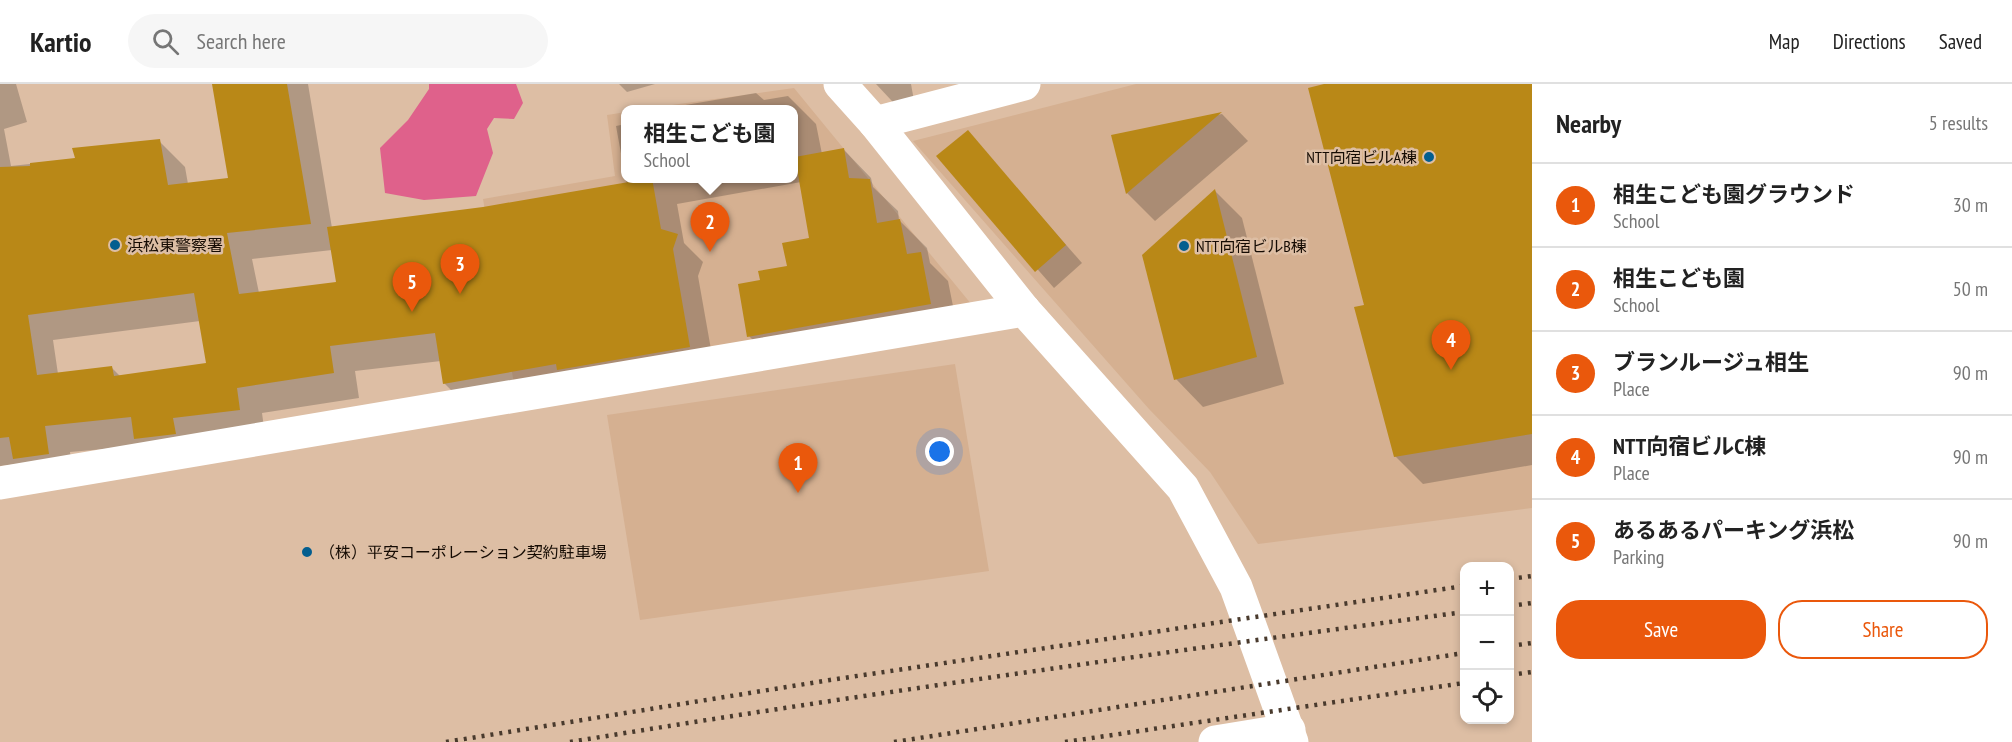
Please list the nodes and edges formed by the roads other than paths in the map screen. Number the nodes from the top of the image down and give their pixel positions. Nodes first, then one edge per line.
1 (840, 84) edge
2 (1024, 84) edge
3 (875, 123) junction
4 (1024, 310) junction
5 (0, 483) edge
6 (1290, 736) edge
7 (1215, 742) edge

1 - 3 street
2 - 3 street
3 - 4 street
4 - 5 street
4 - 6 street
6 - 7 street

